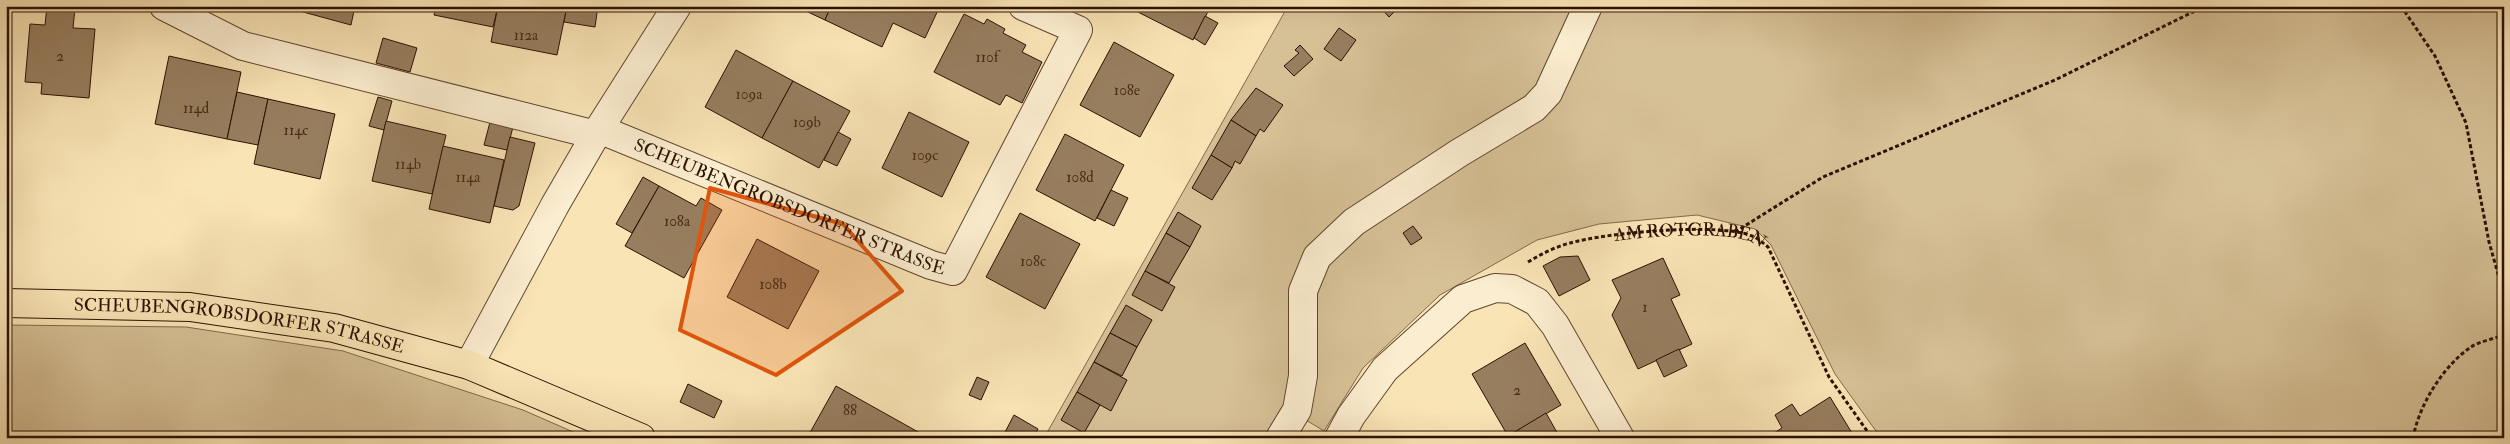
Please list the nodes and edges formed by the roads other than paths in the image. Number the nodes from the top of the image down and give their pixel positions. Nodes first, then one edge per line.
1 (164, 6) edge
2 (677, 6) edge
3 (1023, 6) edge
4 (1588, 6) edge
5 (597, 132) junction
6 (6, 303) edge
7 (469, 365) junction
8 (641, 438) edge
9 (1280, 438) edge
10 (1339, 438) edge
11 (1620, 438) edge

1 - 5 street, SCHEUBENGROBSDORFER STRASSE
2 - 5 street
3 - 5 street, SCHEUBENGROBSDORFER STRASSE
4 - 9 street
5 - 7 street
6 - 7 main road, SCHEUBENGROBSDORFER STRASSE
7 - 8 main road, SCHEUBENGROBSDORFER STRASSE
10 - 11 street

